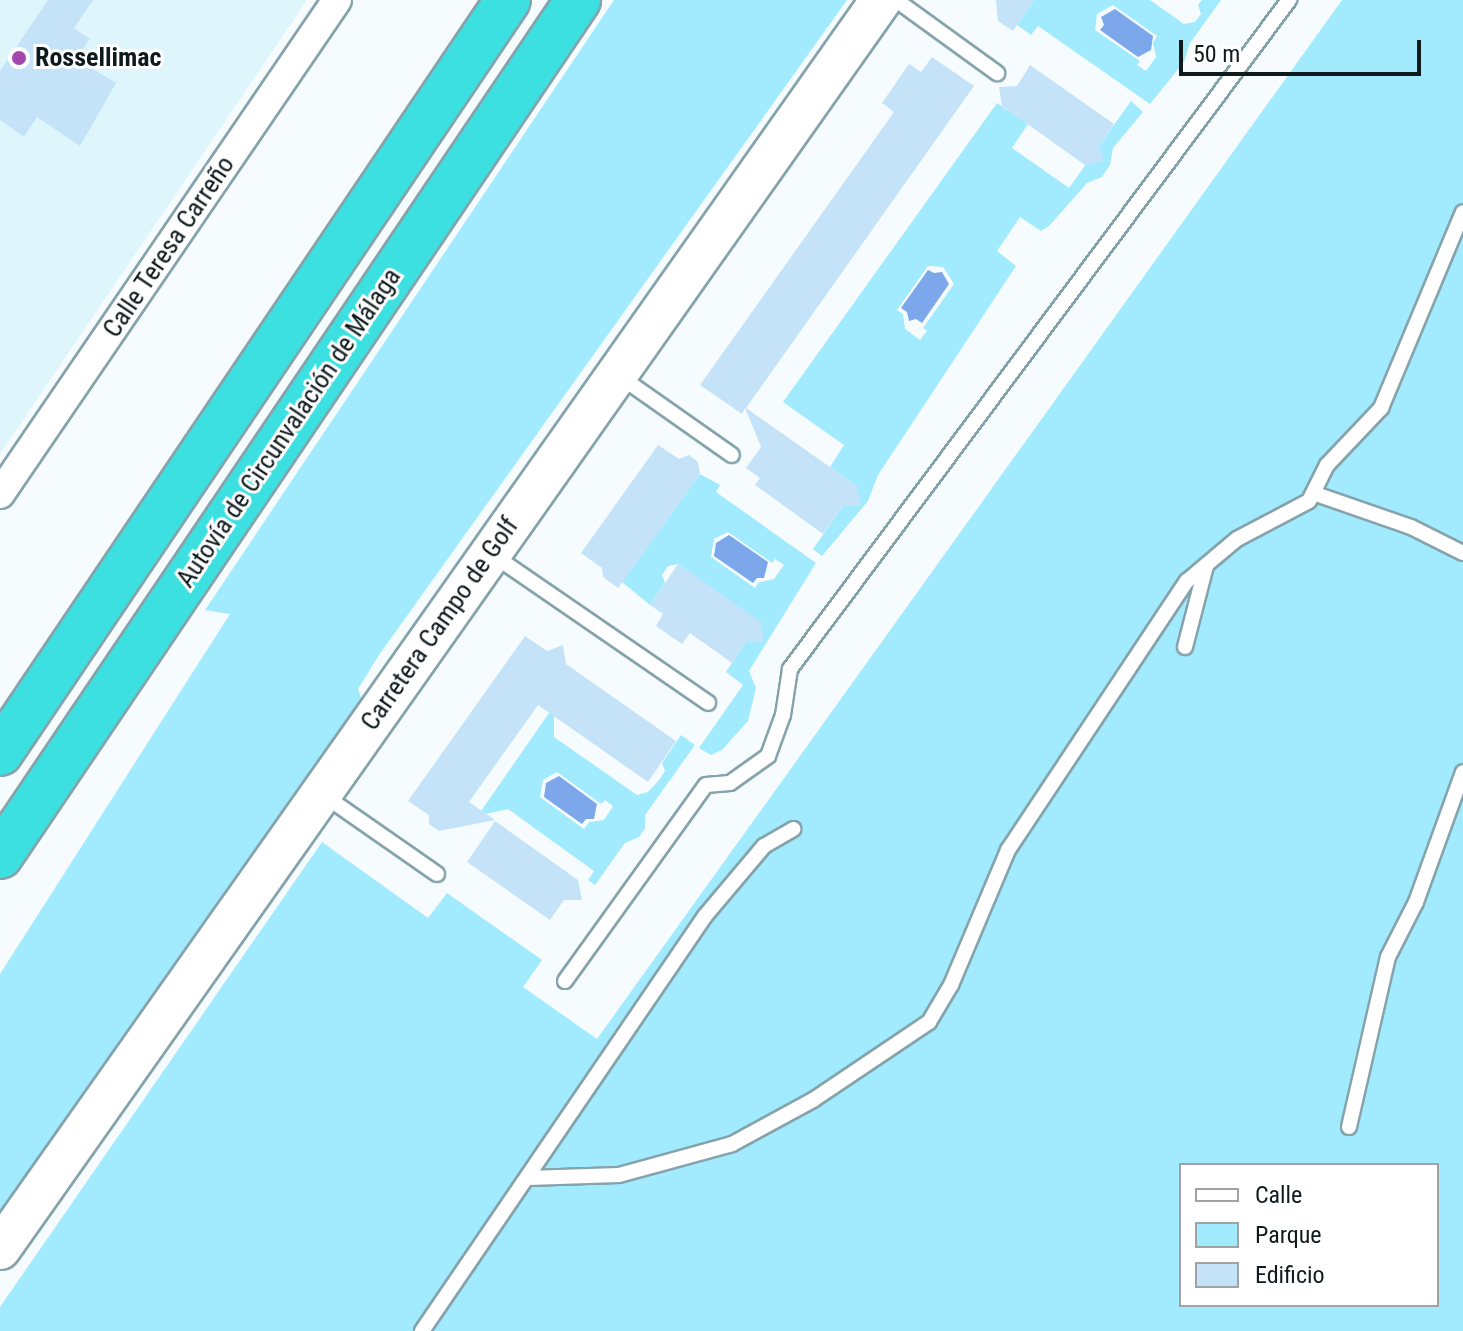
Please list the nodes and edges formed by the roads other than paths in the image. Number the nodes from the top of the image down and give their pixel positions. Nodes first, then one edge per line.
1 (337, 0) edge
2 (508, 0) edge
3 (578, 0) edge
4 (881, 0) edge
5 (896, 0) edge
6 (1289, 0) edge
7 (997, 73) dead end
8 (1463, 212) edge
9 (616, 374) junction
10 (732, 455) dead end
11 (1313, 493) junction
12 (0, 494) edge
13 (489, 552) junction
14 (1463, 553) edge
15 (1206, 566) junction
16 (1185, 647) dead end
17 (708, 703) dead end
18 (0, 753) edge
19 (1463, 772) edge
20 (322, 794) junction
21 (794, 829) dead end
22 (0, 856) edge
23 (437, 874) dead end
24 (565, 981) dead end
25 (1349, 1127) dead end
26 (528, 1178) junction
27 (0, 1249) edge
28 (422, 1331) edge

1 - 12 street, Calle Teresa Carreño
2 - 18 highway
3 - 22 highway, Autovía de Circunvalación de Málaga
4 - 9 street, Carretera Campo de Golf
5 - 7 lane
6 - 24 lane
8 - 11 lane
9 - 10 lane
9 - 13 street, Carretera Campo de Golf
11 - 14 lane
11 - 15 lane
13 - 17 lane
13 - 20 street, Carretera Campo de Golf
15 - 16 lane
15 - 26 lane
19 - 25 lane
20 - 23 lane
20 - 27 street, Carretera Campo de Golf
21 - 26 lane
26 - 28 lane

